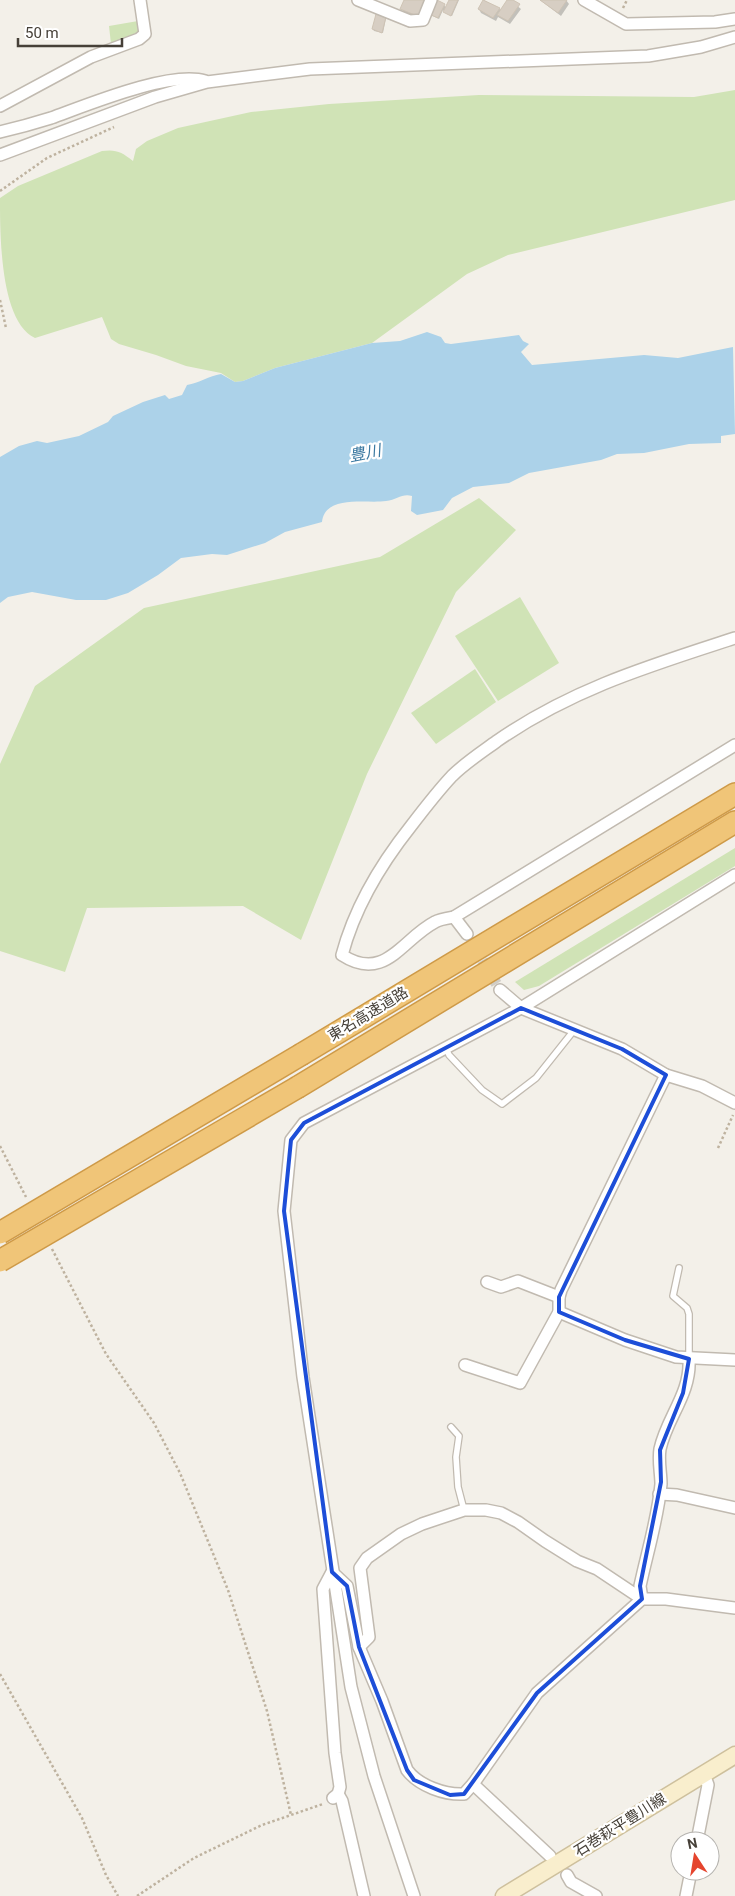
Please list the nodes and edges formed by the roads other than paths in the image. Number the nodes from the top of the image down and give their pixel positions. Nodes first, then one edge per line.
1 (140, 0) edge
2 (358, 0) edge
3 (432, 0) edge
4 (584, 0) edge
5 (735, 19) edge
6 (735, 37) edge
7 (207, 82) junction
8 (0, 106) edge
9 (0, 132) edge
10 (0, 155) edge
11 (735, 638) edge
12 (735, 745) edge
13 (735, 794) edge
14 (735, 822) edge
15 (735, 875) edge
16 (454, 917) junction
17 (467, 934) tunnel mouth
18 (500, 990) tunnel mouth
19 (521, 1008) junction
20 (575, 1030) junction
21 (446, 1048) junction
22 (666, 1075) junction
23 (735, 1103) edge
24 (0, 1233) edge
25 (0, 1261) edge
26 (679, 1268) dead end
27 (487, 1282) dead end
28 (559, 1297) junction
29 (559, 1312) junction
30 (688, 1359) junction
31 (735, 1360) edge
32 (465, 1365) dead end
33 (451, 1427) dead end
34 (659, 1494) junction
35 (735, 1508) edge
36 (464, 1510) junction
37 (332, 1572) junction
38 (642, 1599) junction
39 (735, 1608) edge
40 (359, 1647) junction
41 (735, 1755) edge
42 (704, 1774) junction
43 (473, 1784) junction
44 (699, 1831) edge
45 (550, 1856) dead end
46 (567, 1875) dead end
47 (689, 1881) edge
48 (364, 1896) edge
49 (414, 1896) edge
50 (504, 1896) edge
51 (596, 1896) edge
52 (686, 1896) edge

1 - 8 street
2 - 3 street
4 - 5 street
6 - 7 street
7 - 9 street
7 - 10 street
11 - 16 street
12 - 16 street
13 - 24 highway, 東名高速道路, bridge
14 - 25 highway, 東名高速道路, bridge
15 - 19 street
16 - 17 street
18 - 19 street
19 - 20 street
19 - 21 street
20 - 21 lane
20 - 22 street
21 - 37 street
22 - 23 street
22 - 28 street
26 - 30 lane
27 - 28 street
28 - 29 street
29 - 30 street
29 - 32 street
30 - 31 street
30 - 34 street
33 - 36 lane
34 - 35 street
34 - 38 street
36 - 38 street
36 - 40 street
37 - 40 street
37 - 48 street
37 - 49 street
38 - 39 street
38 - 43 street
40 - 43 street
41 - 42 main road, 石巻萩平豊川線
42 - 44 street
42 - 50 main road, 石巻萩平豊川線
43 - 45 street
46 - 51 street
47 - 52 street

